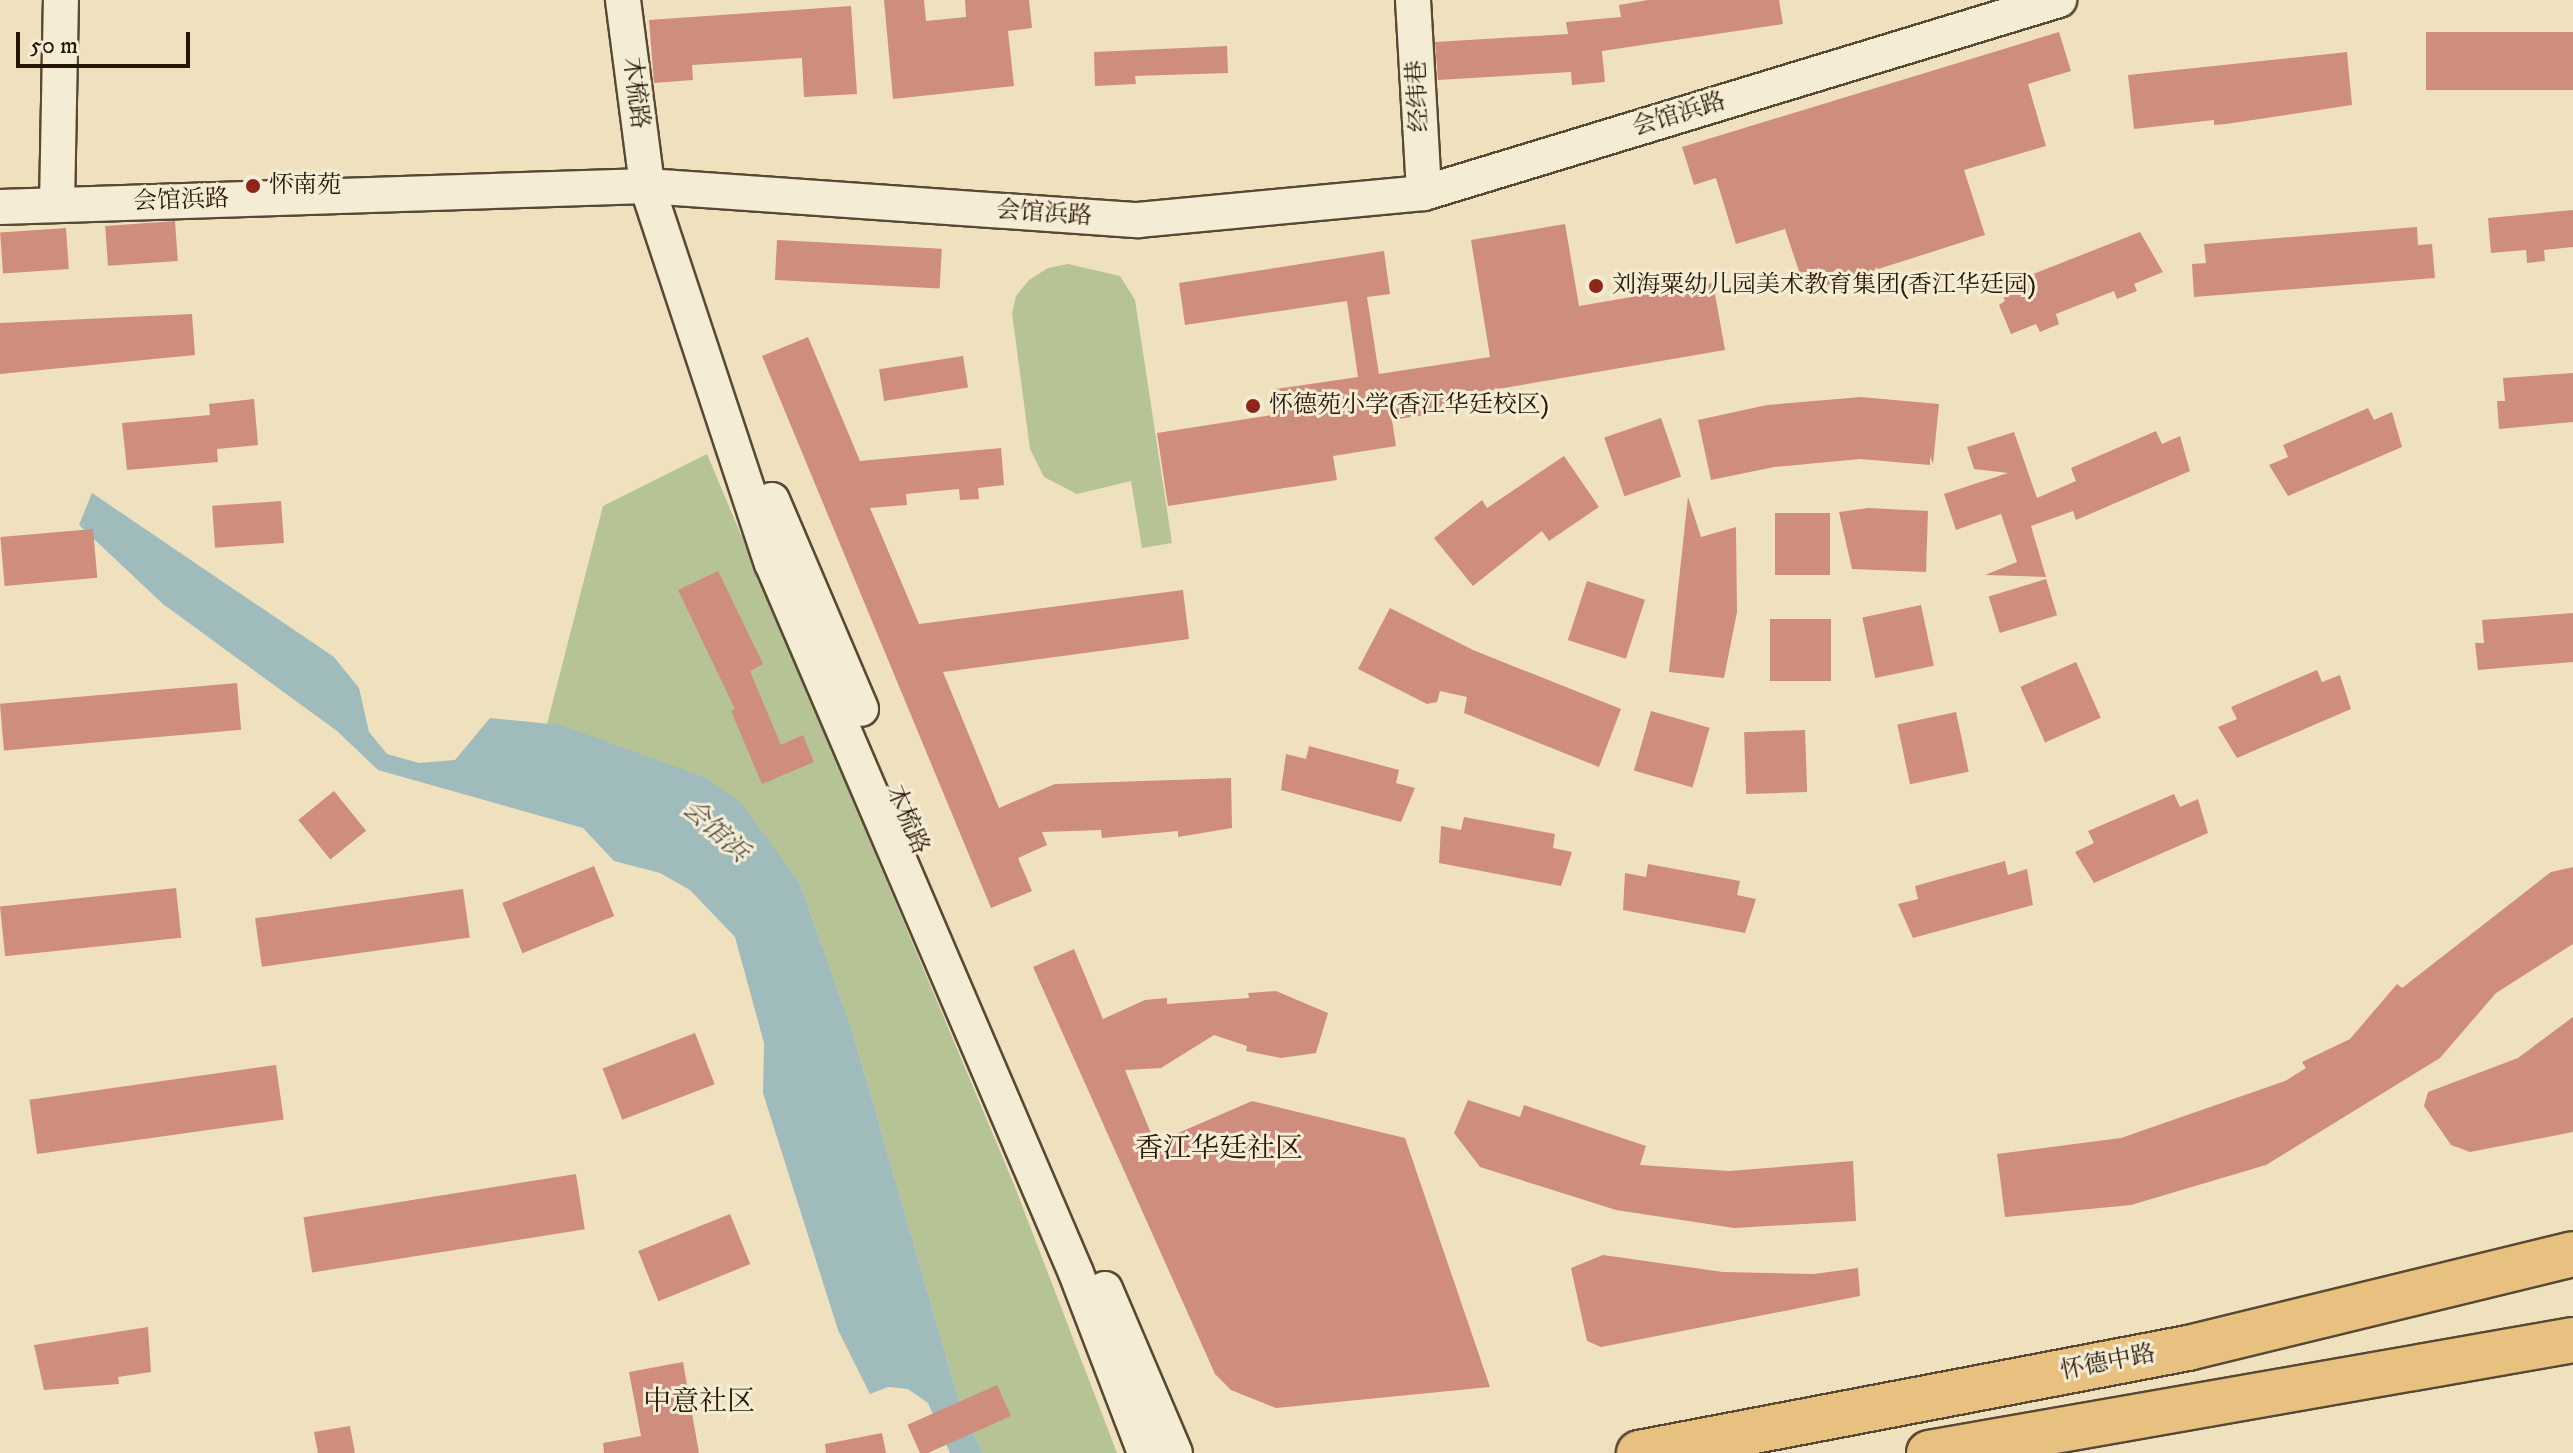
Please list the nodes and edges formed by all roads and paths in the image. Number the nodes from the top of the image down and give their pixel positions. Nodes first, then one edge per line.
1 (61, 0) edge
2 (623, 0) edge
3 (1413, 0) edge
4 (2059, 0) edge
5 (647, 186) junction
6 (1424, 193) junction
7 (57, 205) junction
8 (0, 207) edge
9 (2573, 1254) edge
10 (2566, 1342) edge
11 (1145, 1453) edge
12 (1175, 1453) edge
13 (1639, 1453) edge
14 (1929, 1453) edge

1 - 7 street
2 - 5 street, 木梳路
3 - 6 street, 经纬巷
4 - 6 street, 会馆浜路
5 - 6 street, 会馆浜路
5 - 7 street, 会馆浜路
5 - 11 street, 木梳路
5 - 12 street, 木梳路
7 - 8 street, 会馆浜路
9 - 13 main road, 怀德中路
10 - 14 main road

